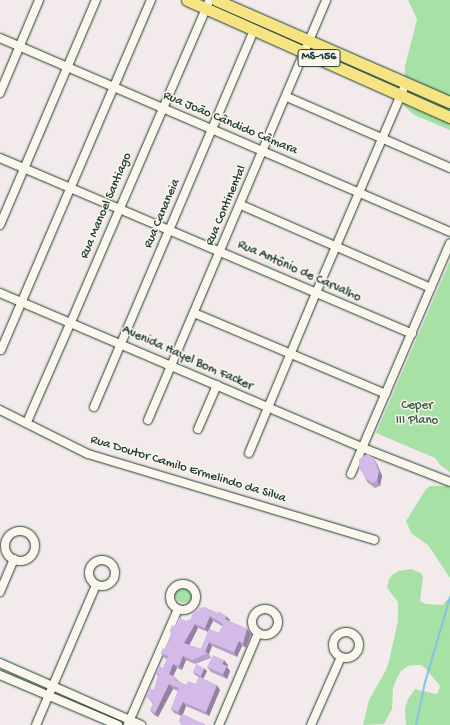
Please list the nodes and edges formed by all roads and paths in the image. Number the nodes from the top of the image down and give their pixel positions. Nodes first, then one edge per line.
1 (39, 0) edge
2 (96, 0) edge
3 (151, 0) edge
4 (187, 0) edge
5 (216, 0) edge
6 (326, 0) edge
7 (208, 4) edge
8 (254, 30) junction
9 (0, 38) edge
10 (20, 46) junction
11 (307, 47) junction
12 (68, 66) junction
13 (406, 84) junction
14 (114, 87) junction
15 (0, 93) edge
16 (401, 96) junction
17 (286, 97) junction
18 (450, 102) edge
19 (163, 108) junction
20 (450, 117) edge
21 (212, 129) junction
22 (383, 140) junction
23 (263, 151) junction
24 (0, 158) edge
25 (24, 168) junction
26 (450, 168) edge
27 (71, 187) junction
28 (359, 194) junction
29 (241, 205) junction
30 (119, 208) junction
31 (0, 225) edge
32 (170, 230) junction
33 (450, 232) edge
34 (450, 243) edge
35 (335, 247) junction
36 (221, 251) junction
37 (431, 288) junction
38 (0, 293) edge
39 (316, 293) junction
40 (21, 302) junction
41 (194, 313) junction
42 (71, 322) junction
43 (412, 334) junction
44 (121, 343) junction
45 (1, 350) edge
46 (291, 353) junction
47 (172, 366) junction
48 (218, 385) junction
49 (386, 394) junction
50 (94, 407) dead end
51 (268, 407) junction
52 (0, 410) edge
53 (148, 420) dead end
54 (27, 422) junction
55 (198, 429) dead end
56 (363, 448) junction
57 (249, 453) dead end
58 (351, 474) dead end
59 (450, 482) edge
60 (374, 540) dead end
61 (14, 559) dead end
62 (96, 585) dead end
63 (0, 592) edge
64 (178, 609) dead end
65 (258, 633) dead end
66 (341, 657) dead end
67 (0, 663) edge
68 (0, 675) edge
69 (52, 687) junction
70 (48, 696) junction
71 (129, 723) edge
72 (36, 725) edge
73 (118, 725) edge
74 (141, 725) edge
75 (219, 725) edge
76 (311, 725) edge

1 - 10 street
2 - 12 street
3 - 14 street
4 - 7 main road, MS-156
5 - 11 main road
6 - 11 street, Rua Continental
7 - 8 main road, MS-156
7 - 19 street, Rua Manoel Santiago
8 - 11 main road, MS-156
8 - 21 street, Rua Cananeia
9 - 10 street, Rua João Cândido Câmara
10 - 12 street, Rua João Cândido Câmara
10 - 15 street
11 - 13 main road
11 - 16 main road, MS-156
11 - 17 street, Rua Continental
12 - 14 street, Rua João Cândido Câmara
12 - 25 street
13 - 16 street
13 - 18 main road
14 - 19 street, Rua João Cândido Câmara
14 - 27 street
16 - 20 main road, MS-156
16 - 22 street
17 - 22 street
17 - 23 street, Rua Continental
19 - 21 street, Rua João Cândido Câmara
19 - 30 street, Rua Manoel Santiago
21 - 23 street, Rua João Cândido Câmara
21 - 32 street, Rua Cananeia
22 - 26 street
22 - 28 street
23 - 28 street, Rua João Cândido Câmara
23 - 29 street, Rua Continental
24 - 25 street, Rua Antônio de Carvalho
25 - 27 street, Rua Antônio de Carvalho
25 - 31 street
27 - 30 street, Rua Antônio de Carvalho
27 - 40 street
28 - 33 street, Rua João Cândido Câmara
28 - 35 street
29 - 35 street
29 - 36 street, Rua Continental
30 - 32 street, Rua Antônio de Carvalho
30 - 42 street, Rua Manoel Santiago
32 - 36 street, Rua Antônio de Carvalho
32 - 44 street, Rua Cananeia
34 - 37 street
35 - 37 street
35 - 39 street
36 - 39 street, Rua Antônio de Carvalho
36 - 41 street, Rua Continental
37 - 43 street
38 - 40 street, Avenida Hayel Bom Facker
39 - 43 street, Rua Antônio de Carvalho
39 - 46 street
40 - 42 street, Avenida Hayel Bom Facker
40 - 45 street
41 - 46 street
41 - 47 street, Rua Continental
42 - 44 street, Avenida Hayel Bom Facker
42 - 54 street, Rua Manoel Santiago
43 - 49 street
44 - 47 street, Avenida Hayel Bom Facker
44 - 50 street, Rua Cananeia
46 - 49 street
46 - 51 street
47 - 48 street, Avenida Hayel Bom Facker
47 - 53 street, Rua Continental
48 - 51 street, Avenida Hayel Bom Facker
48 - 55 street
49 - 56 street
51 - 56 street, Avenida Hayel Bom Facker
51 - 57 street
52 - 54 street, Rua Doutor Camilo Ermelindo da Silva
54 - 60 street, Rua Doutor Camilo Ermelindo da Silva
56 - 58 street
56 - 59 street, Avenida Hayel Bom Facker
61 - 63 street
62 - 69 street
64 - 71 street
65 - 75 street
66 - 76 street
67 - 69 street
68 - 70 street
69 - 70 street
69 - 71 street
70 - 72 street
70 - 73 street
71 - 74 street

